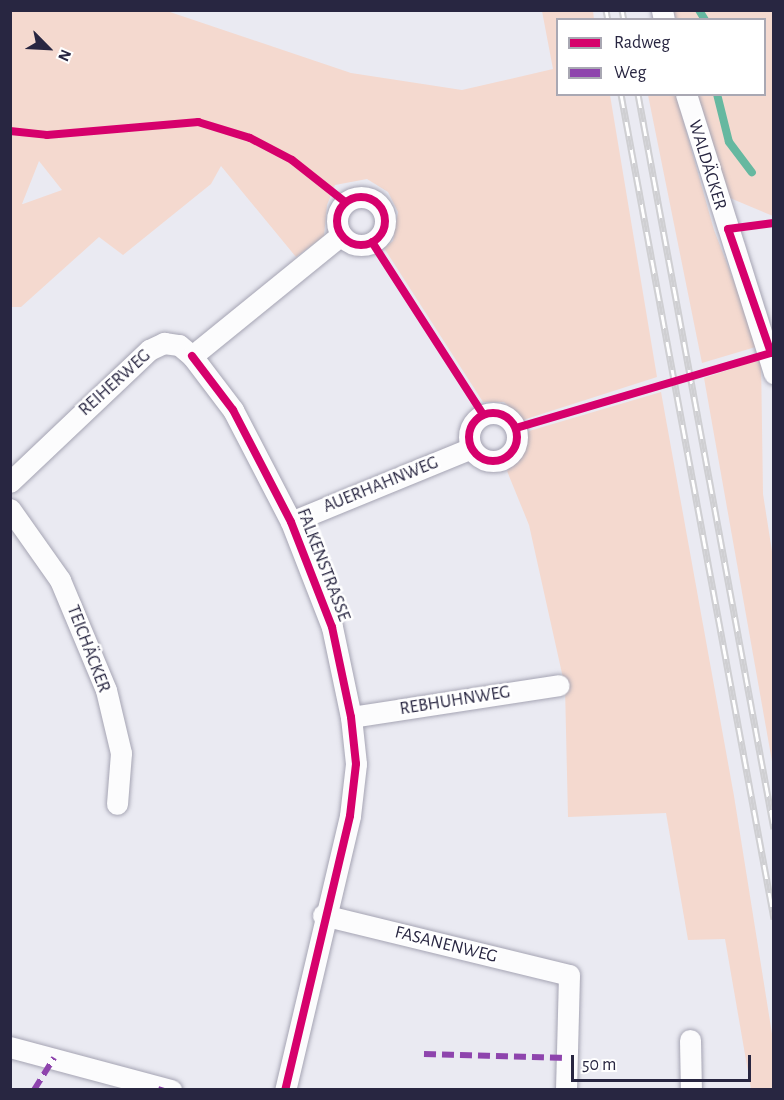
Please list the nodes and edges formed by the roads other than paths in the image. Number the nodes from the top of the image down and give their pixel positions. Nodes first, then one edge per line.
1 (687, 96) edge
2 (341, 235) dead end
3 (192, 356) junction
4 (774, 373) edge
5 (471, 448) dead end
6 (10, 482) edge
7 (10, 509) edge
8 (291, 522) junction
9 (559, 685) dead end
10 (351, 717) junction
11 (117, 804) dead end
12 (323, 915) junction
13 (690, 1040) dead end
14 (10, 1047) edge
15 (171, 1089) edge
16 (285, 1089) edge
17 (566, 1089) edge
18 (691, 1089) edge

1 - 4 street, WALDÄCKER
2 - 3 street
3 - 6 street, REIHERWEG
3 - 8 street, FALKENSTRASSE
5 - 8 street, AUERHAHNWEG
7 - 11 street, TEICHÄCKER
8 - 10 street, FALKENSTRASSE
9 - 10 street, REBHUHNWEG
10 - 12 street, FALKENSTRASSE
12 - 16 street, FALKENSTRASSE
12 - 17 street, FASANENWEG
13 - 18 street
14 - 15 street

